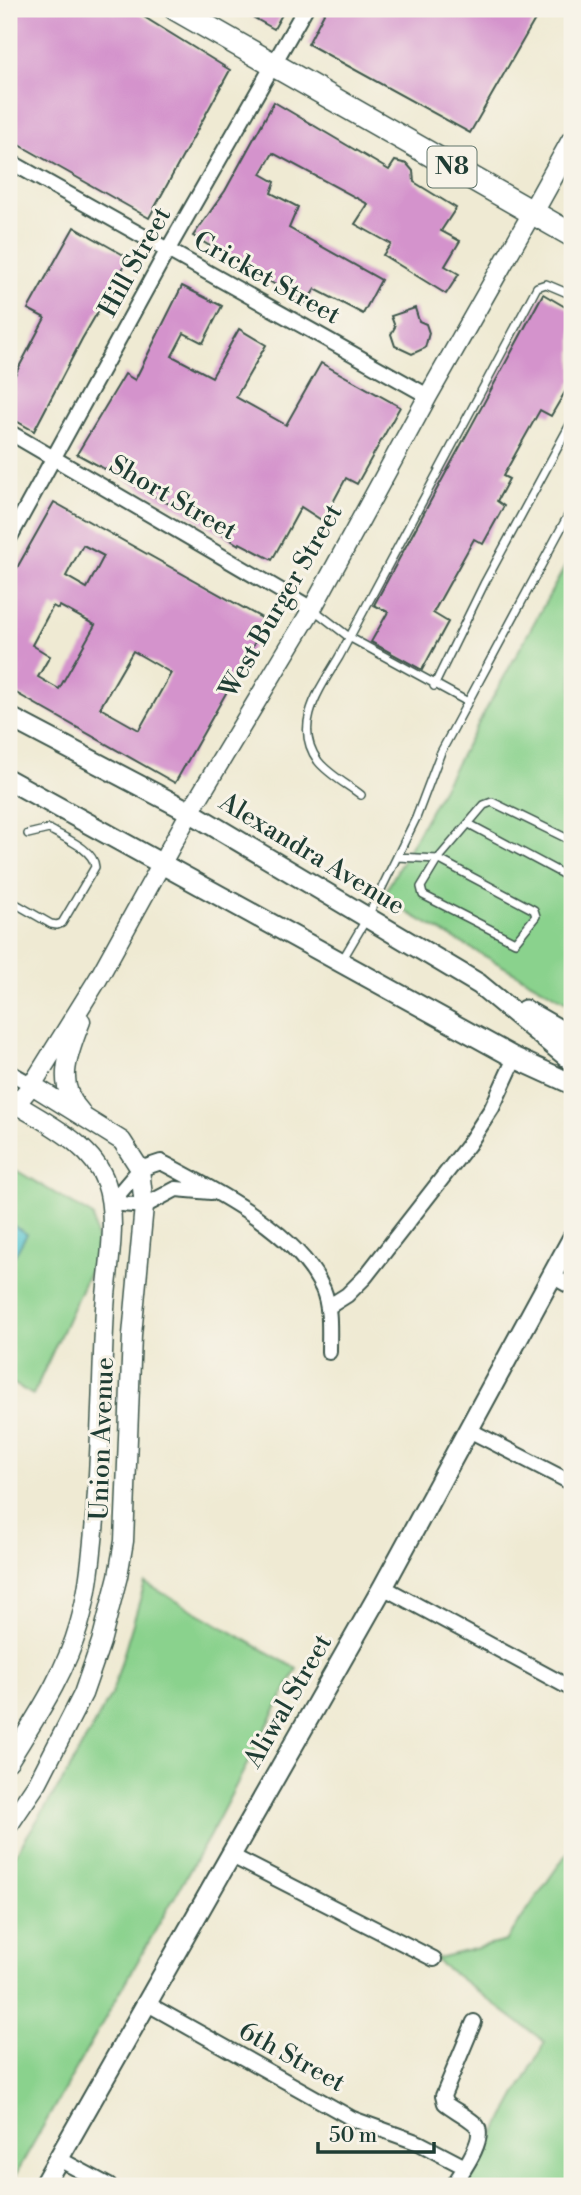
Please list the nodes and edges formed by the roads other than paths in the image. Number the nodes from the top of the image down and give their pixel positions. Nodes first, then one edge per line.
1 (176, 9) edge
2 (305, 9) edge
3 (274, 65) junction
4 (572, 141) edge
5 (9, 161) edge
6 (532, 213) junction
7 (572, 235) edge
8 (167, 251) junction
9 (572, 296) edge
10 (428, 396) junction
11 (572, 421) edge
12 (9, 432) edge
13 (54, 457) junction
14 (572, 508) edge
15 (9, 539) edge
16 (312, 609) junction
17 (349, 637) junction
18 (434, 686) junction
19 (468, 702) junction
20 (9, 718) edge
21 (11, 787) edge
22 (361, 795) dead end
23 (190, 812) junction
24 (469, 824) junction
25 (28, 834) dead end
26 (572, 841) edge
27 (397, 857) junction
28 (438, 859) junction
29 (161, 864) junction
30 (572, 879) edge
31 (9, 900) edge
32 (367, 918) junction
33 (341, 963) junction
34 (98, 979) junction
35 (478, 984) junction
36 (572, 1037) edge
37 (515, 1058) junction
38 (572, 1061) edge
39 (9, 1072) edge
40 (572, 1084) edge
41 (32, 1085) junction
42 (13, 1102) edge
43 (90, 1121) junction
44 (140, 1169) junction
45 (219, 1193) junction
46 (111, 1203) junction
47 (144, 1206) junction
48 (572, 1239) edge
49 (552, 1276) junction
50 (572, 1287) edge
51 (328, 1307) junction
52 (330, 1352) dead end
53 (467, 1429) junction
54 (98, 1477) junction
55 (127, 1478) junction
56 (572, 1483) edge
57 (383, 1587) junction
58 (572, 1689) edge
59 (9, 1761) edge
60 (38, 1782) junction
61 (9, 1811) edge
62 (9, 1825) edge
63 (230, 1855) junction
64 (435, 1959) dead end
65 (146, 2003) junction
66 (474, 2022) dead end
67 (59, 2159) junction
68 (465, 2167) junction
69 (43, 2186) edge
70 (109, 2186) edge
71 (453, 2186) edge

1 - 3 highway, N8
2 - 3 street, Hill Street
3 - 6 highway, N8
3 - 8 street, Hill Street
4 - 6 main road, West Burger Street
5 - 8 street, Cricket Street
6 - 7 highway, N8
6 - 10 street, West Burger Street
8 - 10 street, Cricket Street
8 - 13 street, Hill Street
9 - 17 lane
10 - 16 street, West Burger Street
11 - 18 lane
12 - 13 street, Short Street
13 - 15 street, Hill Street
13 - 16 street, Short Street
14 - 19 lane
16 - 17 lane
16 - 23 street, West Burger Street
17 - 18 lane
17 - 22 lane
18 - 19 lane
19 - 27 lane
20 - 23 main road, Alexandra Avenue
21 - 29 main road
23 - 29 street, West Burger Street
23 - 32 main road, Alexandra Avenue
24 - 26 lane
24 - 28 lane
24 - 30 lane
25 - 31 lane
27 - 28 lane
27 - 32 lane
28 - 28 lane
29 - 33 main road
29 - 34 street, West Burger Street
32 - 33 lane
32 - 35 main road, Alexandra Avenue
33 - 37 main road
34 - 41 street, West Burger Street
34 - 43 street
35 - 36 main road
35 - 38 main road, Alexandra Avenue
37 - 40 main road
37 - 51 street
39 - 41 street
41 - 42 street, West Burger Street
41 - 43 street, Union Avenue
42 - 46 street, Union Avenue
43 - 44 street, Union Avenue
44 - 45 street
44 - 46 street
44 - 47 street, Union Avenue
45 - 47 street
45 - 51 street
46 - 47 street
46 - 54 street, Union Avenue
47 - 55 street, Union Avenue
48 - 49 main road, Aliwal Street
49 - 50 street
49 - 53 main road, Aliwal Street
51 - 52 street
53 - 56 street
53 - 57 main road, Aliwal Street
54 - 55 street
54 - 59 street, Union Avenue
55 - 60 street, Union Avenue
57 - 58 street
57 - 63 main road, Aliwal Street
60 - 61 street
60 - 62 street, Union Avenue
63 - 64 street
63 - 65 main road, Aliwal Street
65 - 67 main road, Aliwal Street
65 - 68 street, 6th Street
66 - 68 street
67 - 69 main road, Aliwal Street
67 - 70 street
68 - 71 street

